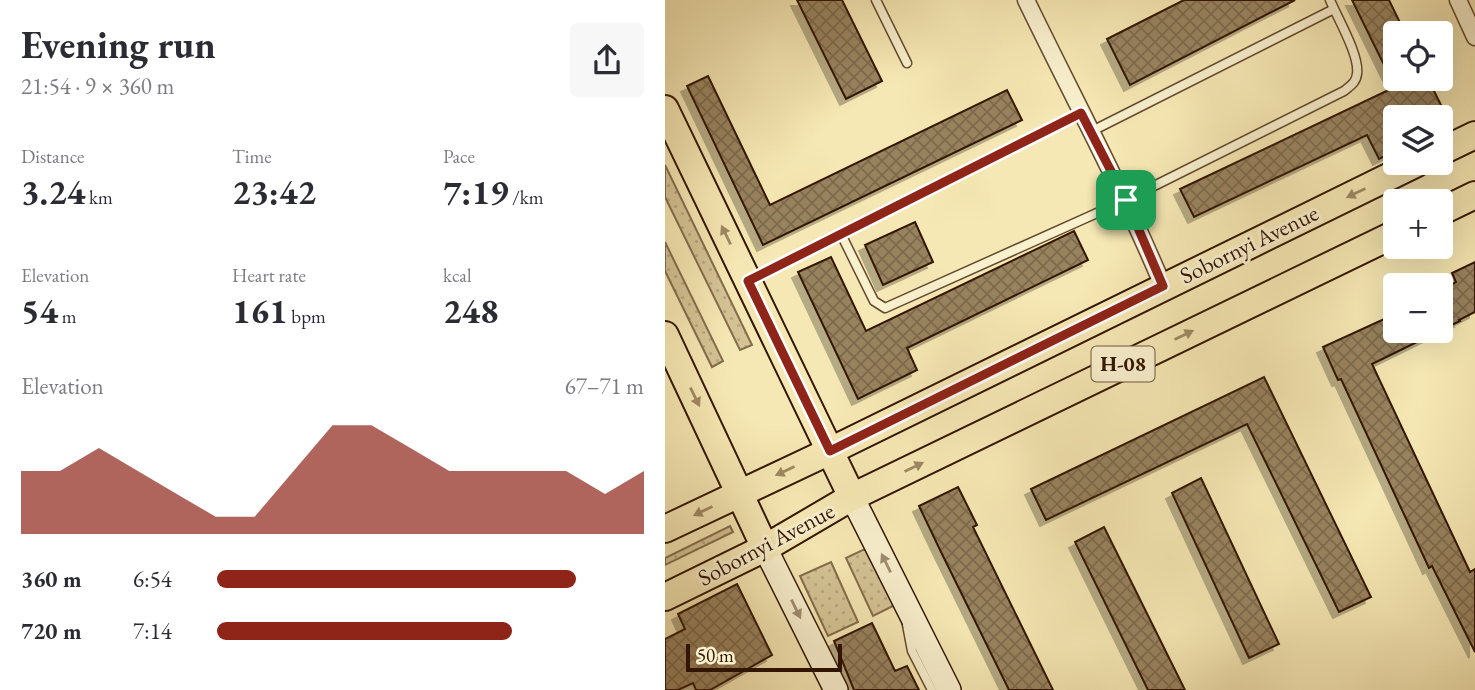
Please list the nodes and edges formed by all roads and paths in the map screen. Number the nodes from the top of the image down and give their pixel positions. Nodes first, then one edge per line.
1 (876, 0) edge
2 (1026, 0) edge
3 (1458, 0) edge
4 (1332, 4) edge
5 (1475, 37) edge
6 (907, 63) dead end
7 (665, 109) edge
8 (1081, 113) junction
9 (1090, 132) junction
10 (1475, 135) edge
11 (1453, 146) edge
12 (1392, 175) edge
13 (1475, 195) edge
14 (1126, 200) junction
15 (1453, 206) edge
16 (841, 234) junction
17 (1383, 240) edge
18 (748, 281) junction
19 (1163, 286) junction
20 (665, 335) edge
21 (830, 451) junction
22 (741, 492) junction
23 (852, 497) junction
24 (665, 529) edge
25 (765, 548) junction
26 (665, 597) edge
27 (902, 597) junction
28 (836, 690) edge
29 (933, 690) edge
30 (949, 690) edge

1 - 6 lane
2 - 8 street
3 - 5 street
4 - 9 lane
4 - 14 lane
18 -> 7 main road
8 - 9 street
8 - 16 lane
9 - 14 street
10 - 11 main road
12 -> 19 main road, Sobornyi Avenue / Н-08
13 - 15 main road
14 - 16 lane
14 - 19 street
16 - 18 lane
23 -> 17 main road, Sobornyi Avenue / Н-08
18 - 21 main road
19 - 21 main road, Sobornyi Avenue / Н-08
20 -> 22 main road
21 -> 22 main road, Sobornyi Avenue / Н-08
21 - 23 main road
22 -> 24 main road, Sobornyi Avenue / Н-08
22 - 25 main road
23 - 25 main road, Sobornyi Avenue / Н-08
27 -> 23 main road
25 - 26 main road, Sobornyi Avenue / Н-08
25 -> 28 main road
27 - 29 lane
27 - 30 main road

